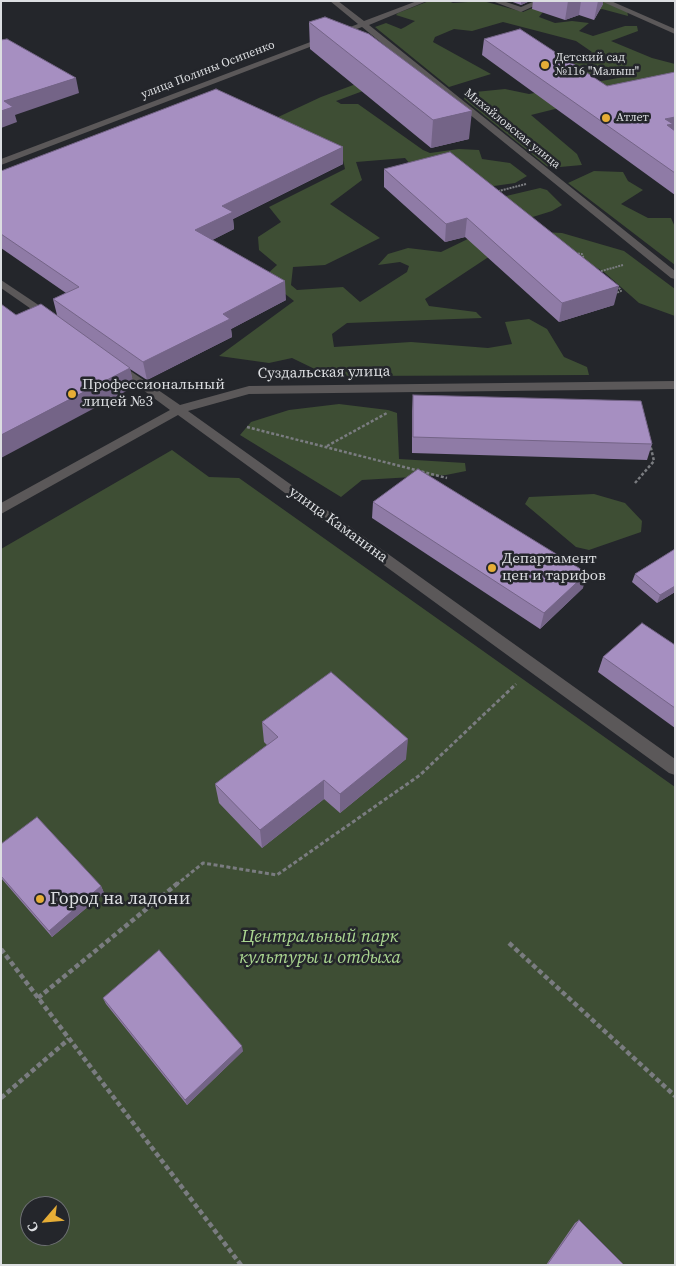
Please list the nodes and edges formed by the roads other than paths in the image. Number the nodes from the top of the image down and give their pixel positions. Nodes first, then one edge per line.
1 (333, 1) edge
2 (424, 1) edge
3 (495, 1) edge
4 (542, 1) edge
5 (604, 1) edge
6 (363, 24) junction
7 (675, 32) edge
8 (1, 162) edge
9 (675, 276) edge
10 (1, 282) edge
11 (60, 325) edge
12 (106, 358) edge
13 (675, 385) edge
14 (178, 410) junction
15 (1, 509) edge
16 (675, 768) edge

1 - 6 street, Михайловская улица
2 - 6 street, улица Полины Осипенко
3 - 4 street
5 - 7 street
6 - 8 street, улица Полины Осипенко
6 - 9 street, Михайловская улица
10 - 11 street
12 - 14 street, улица Каманина
13 - 14 street, Суздальская улица
14 - 15 street, Суздальская улица
14 - 16 street, улица Каманина

